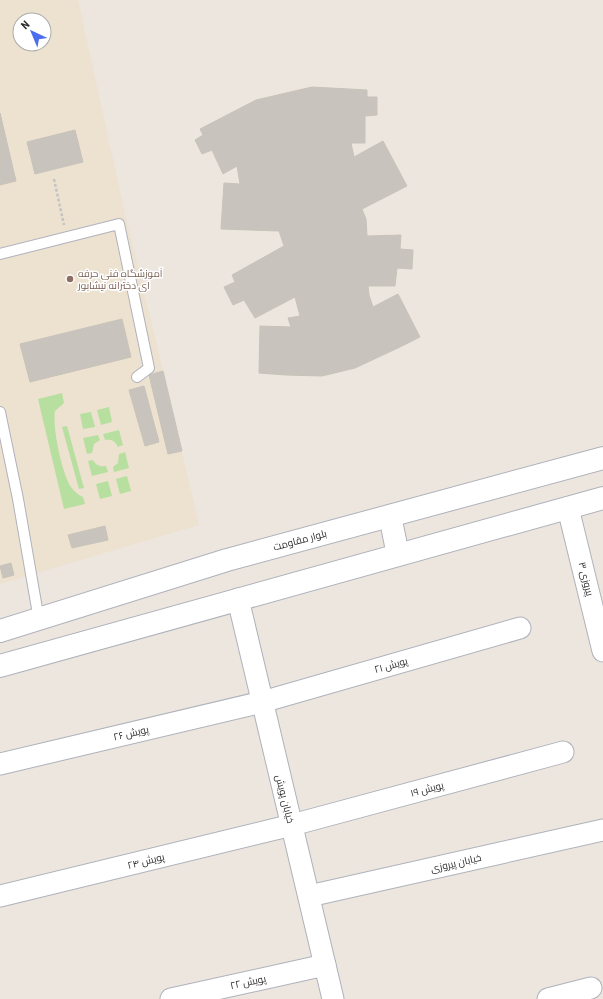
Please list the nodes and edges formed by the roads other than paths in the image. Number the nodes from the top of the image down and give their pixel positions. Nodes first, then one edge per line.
1 (0, 254) edge
2 (137, 377) dead end
3 (0, 412) edge
4 (4, 457) edge
5 (603, 458) edge
6 (603, 498) edge
7 (568, 508) junction
8 (390, 516) junction
9 (398, 555) junction
10 (238, 599) junction
11 (39, 620) junction
12 (520, 628) dead end
13 (0, 631) edge
14 (603, 651) edge
15 (0, 666) edge
16 (262, 702) junction
17 (563, 752) dead end
18 (0, 764) edge
19 (292, 825) junction
20 (603, 830) edge
21 (0, 896) edge
22 (309, 896) junction
23 (325, 965) junction
24 (591, 988) dead end
25 (171, 999) edge
26 (333, 999) edge
27 (548, 999) edge

1 - 2 lane
3 - 4 lane
4 - 11 lane
5 - 8 street, بلوار مقاومت
6 - 7 street
7 - 9 street
7 - 14 street, پیروزی ۳
8 - 9 street
8 - 11 street, بلوار مقاومت
9 - 10 street
10 - 15 street
10 - 16 street, خیابان پویش
11 - 13 street, بلوار مقاومت
12 - 16 street, پویش ۲۱
16 - 18 street, پویش ۲۶
16 - 19 street, خیابان پویش
17 - 19 street, پویش ۱۹
19 - 21 street, پویش ۲۴
19 - 22 street, خیابان پویش
20 - 22 street, خیابان پیروزی
22 - 23 street, خیابان پویش
23 - 25 street, پویش ۲۲
23 - 26 street, خیابان پویش
24 - 27 street

